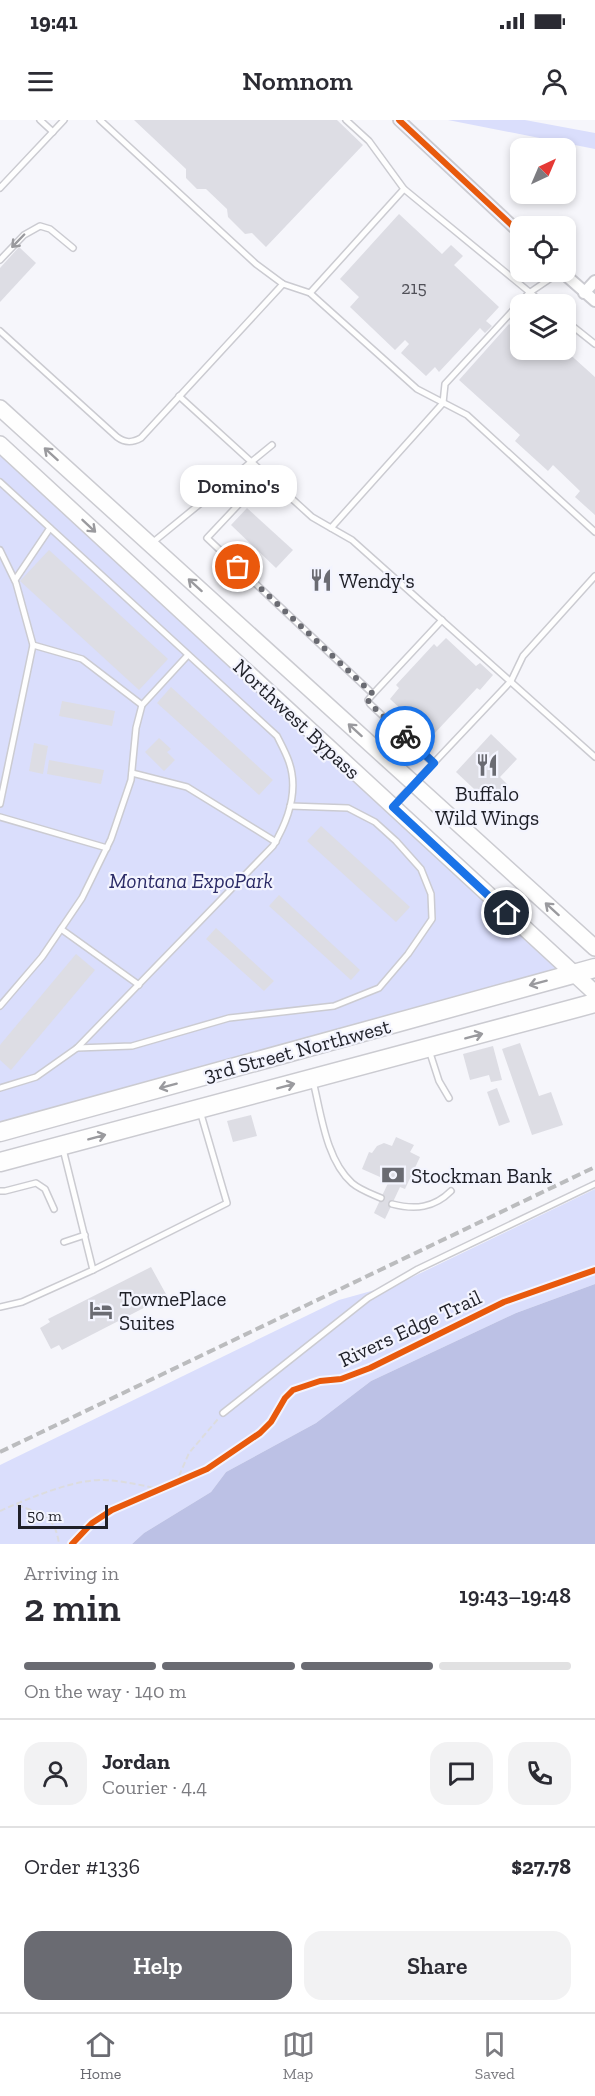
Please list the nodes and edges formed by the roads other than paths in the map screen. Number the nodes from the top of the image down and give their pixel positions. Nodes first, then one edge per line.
1 (40, 120) edge
2 (64, 120) edge
3 (100, 120) edge
4 (346, 120) edge
5 (399, 120) edge
6 (53, 132) junction
7 (0, 188) edge
8 (404, 189) junction
9 (510, 224) edge
10 (73, 248) dead end
11 (0, 260) edge
12 (595, 281) edge
13 (546, 282) edge
14 (572, 282) edge
15 (283, 284) junction
16 (310, 293) junction
17 (530, 293) junction
18 (584, 293) junction
19 (595, 301) edge
20 (576, 329) edge
21 (0, 331) edge
22 (595, 344) edge
23 (179, 396) junction
24 (442, 403) junction
25 (0, 408) edge
26 (0, 444) edge
27 (272, 445) dead end
28 (252, 463) junction
29 (0, 482) edge
30 (278, 487) junction
31 (50, 528) junction
32 (331, 528) junction
33 (595, 532) edge
34 (150, 544) junction
35 (0, 550) edge
36 (595, 576) edge
37 (15, 580) junction
38 (442, 620) junction
39 (33, 645) junction
40 (188, 655) junction
41 (511, 681) junction
42 (373, 694) junction
43 (142, 705) junction
44 (595, 757) edge
45 (434, 763) junction
46 (132, 772) junction
47 (414, 784) junction
48 (0, 804) edge
49 (290, 806) junction
50 (393, 807) junction
51 (0, 817) edge
52 (276, 842) junction
53 (107, 848) junction
54 (61, 929) junction
55 (595, 948) edge
56 (595, 968) edge
57 (573, 974) junction
58 (139, 985) junction
59 (595, 993) edge
60 (595, 1003) edge
61 (0, 1006) edge
62 (77, 1048) junction
63 (428, 1048) junction
64 (312, 1079) junction
65 (0, 1088) edge
66 (449, 1098) dead end
67 (200, 1110) junction
68 (0, 1132) edge
69 (63, 1146) junction
70 (0, 1162) edge
71 (595, 1184) edge
72 (0, 1191) edge
73 (451, 1191) dead end
74 (381, 1198) dead end
75 (392, 1204) dead end
76 (54, 1209) dead end
77 (85, 1234) junction
78 (64, 1242) dead end
79 (93, 1270) junction
80 (0, 1307) edge
81 (223, 1413) road end

1 - 6 lane
2 - 6 lane
3 - 15 lane
4 - 8 lane
5 - 9 street
6 - 7 lane
8 - 16 lane
8 - 17 lane
10 -> 11 lane
12 - 18 street
13 - 17 lane
14 - 18 street
15 - 16 lane
15 - 23 lane
16 - 24 lane
17 - 24 lane
18 - 19 street
20 - 22 lane
21 - 23 lane
23 - 28 lane
24 - 32 lane
24 - 33 lane
34 -> 25 main road, Northwest Bypass
26 -> 50 main road, Northwest Bypass
27 - 28 lane
28 - 30 lane
28 - 34 lane
29 - 31 lane
30 - 32 lane
30 - 42 lane
31 - 37 lane
31 - 40 lane
32 - 38 lane
47 -> 34 main road, Northwest Bypass
35 - 37 lane
36 - 41 lane
37 - 39 lane
38 - 41 lane
38 - 42 lane
39 - 43 lane
39 - 48 lane
40 - 43 lane
40 - 49 lane
41 - 44 lane
41 - 45 lane
42 - 45 lane
43 - 46 lane
45 - 47 lane
46 - 52 lane
46 - 53 lane
47 - 50 lane
55 -> 47 main road, Northwest Bypass
49 - 52 lane
49 - 62 lane
50 - 57 main road, Northwest Bypass
51 - 53 lane
52 - 58 lane
53 - 54 lane
54 - 58 lane
54 - 61 lane
56 - 57 highway, 3rd Street Northwest
57 - 59 main road, Northwest Bypass
57 -> 68 highway, 3rd Street Northwest
58 - 62 lane
63 -> 60 highway, 3rd Street Northwest
62 - 65 lane
63 - 64 highway, 3rd Street Northwest
63 - 66 lane
67 -> 64 highway, 3rd Street Northwest
64 - 74 lane
69 -> 67 highway, 3rd Street Northwest
67 - 79 lane
69 - 70 highway, 3rd Street Northwest
69 - 77 lane
71 - 81 lane
72 - 76 lane
73 - 75 lane
77 - 78 lane
77 - 79 lane
79 - 80 lane

